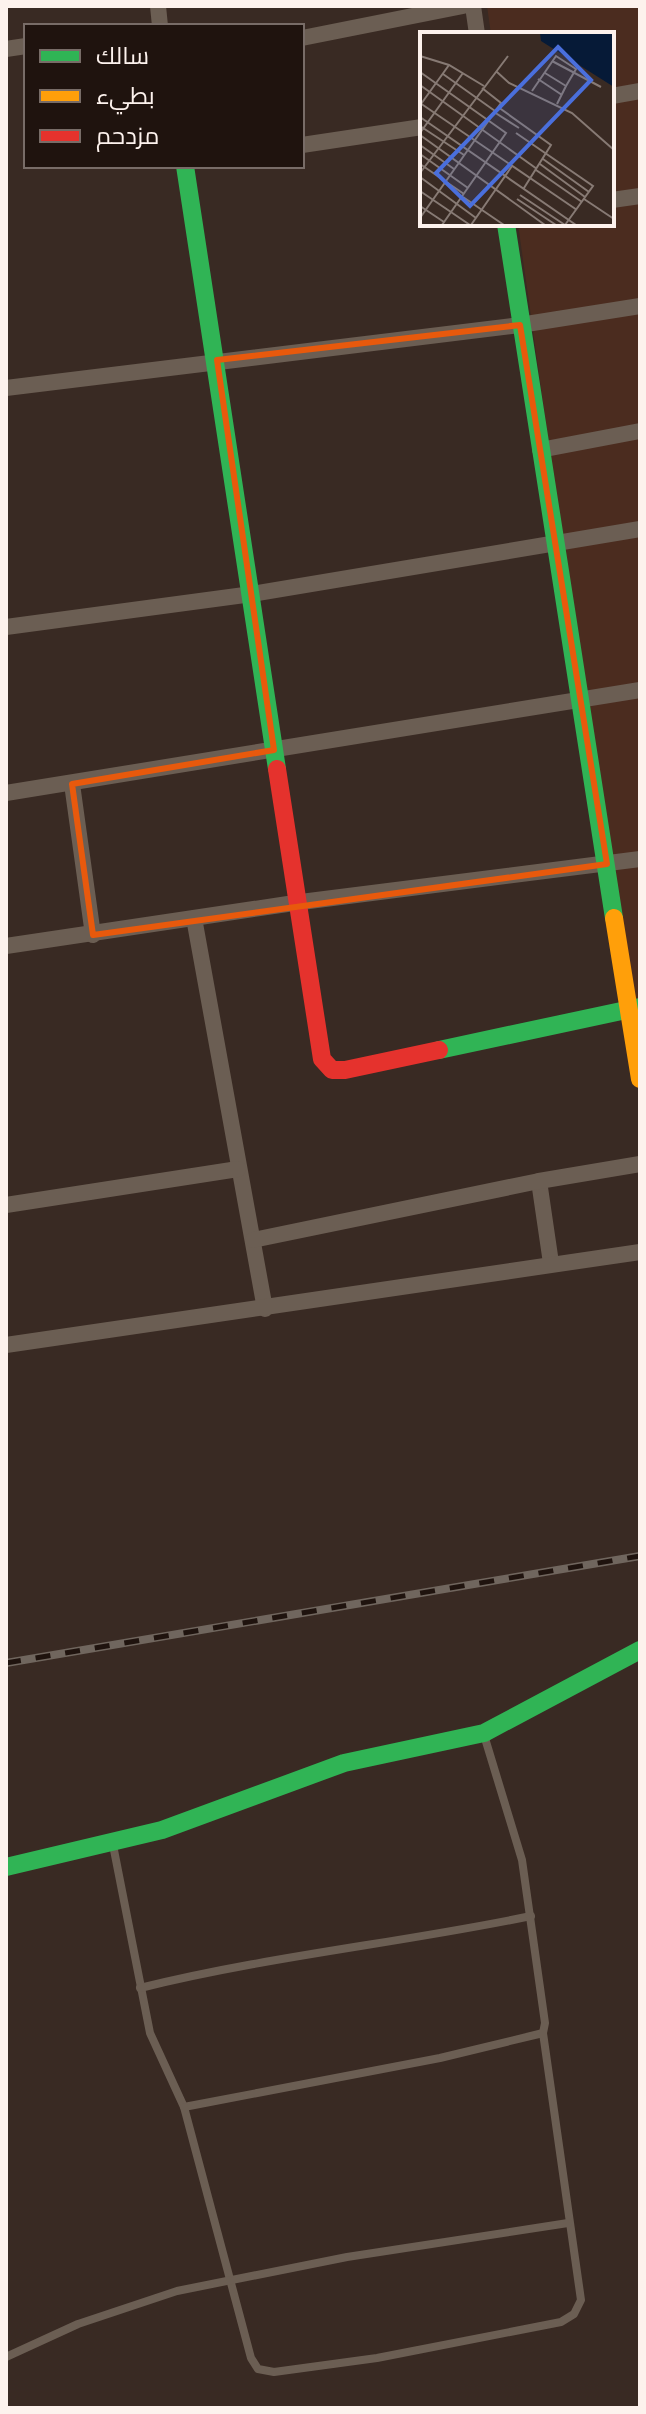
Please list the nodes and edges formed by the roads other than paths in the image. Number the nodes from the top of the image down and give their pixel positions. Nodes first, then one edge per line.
1 (463, 6) edge
2 (473, 6) edge
3 (477, 32) edge
4 (304, 38) edge
5 (640, 91) edge
6 (614, 96) edge
7 (420, 127) edge
8 (304, 145) edge
9 (185, 168) edge
10 (640, 196) edge
11 (614, 200) edge
12 (506, 226) edge
13 (640, 306) edge
14 (520, 325) junction
15 (217, 360) junction
16 (6, 388) edge
17 (640, 431) edge
18 (540, 450) junction
19 (640, 529) edge
20 (555, 543) junction
21 (252, 594) junction
22 (6, 627) edge
23 (640, 690) edge
24 (578, 701) junction
25 (274, 750) junction
26 (72, 784) junction
27 (6, 793) edge
28 (640, 859) edge
29 (607, 864) junction
30 (301, 902) junction
31 (194, 918) junction
32 (93, 935) junction
33 (6, 946) edge
34 (635, 1008) edge
35 (640, 1079) edge
36 (640, 1164) edge
37 (238, 1169) junction
38 (539, 1181) junction
39 (6, 1205) edge
40 (253, 1240) junction
41 (640, 1252) edge
42 (551, 1263) junction
43 (265, 1309) junction
44 (6, 1345) edge
45 (640, 1650) edge
46 (484, 1733) junction
47 (113, 1842) junction
48 (6, 1867) edge
49 (531, 1916) junction
50 (140, 1988) junction
51 (543, 2033) junction
52 (184, 2107) junction
53 (568, 2223) junction
54 (228, 2281) junction
55 (6, 2357) edge

1 - 4 street
2 - 3 street
5 - 6 street
7 - 8 street
9 - 15 street
10 - 11 street
12 - 14 street
13 - 14 street
14 - 15 street
14 - 18 street
15 - 16 street
15 - 21 street
17 - 18 street
18 - 20 street
19 - 20 street
20 - 21 street
20 - 24 street
21 - 22 street
21 - 25 street
23 - 24 street
24 - 25 street
24 - 29 street
25 - 26 street
25 - 30 street
26 - 27 street
26 - 32 street
28 - 29 street
29 - 30 street
29 - 34 street
30 - 31 street
30 - 34 street
31 - 32 street
31 - 37 street
32 - 33 street
34 - 35 street
36 - 38 street
37 - 39 street
37 - 40 street
38 - 40 street
38 - 42 street
40 - 43 street
41 - 42 street
42 - 43 street
43 - 44 street
45 - 46 street
46 - 47 street
46 - 49 lane
47 - 48 street
47 - 50 lane
49 - 50 lane
49 - 51 lane
50 - 52 lane
51 - 52 lane
51 - 53 lane
52 - 54 lane
53 - 54 lane
53 - 54 lane
54 - 55 lane

